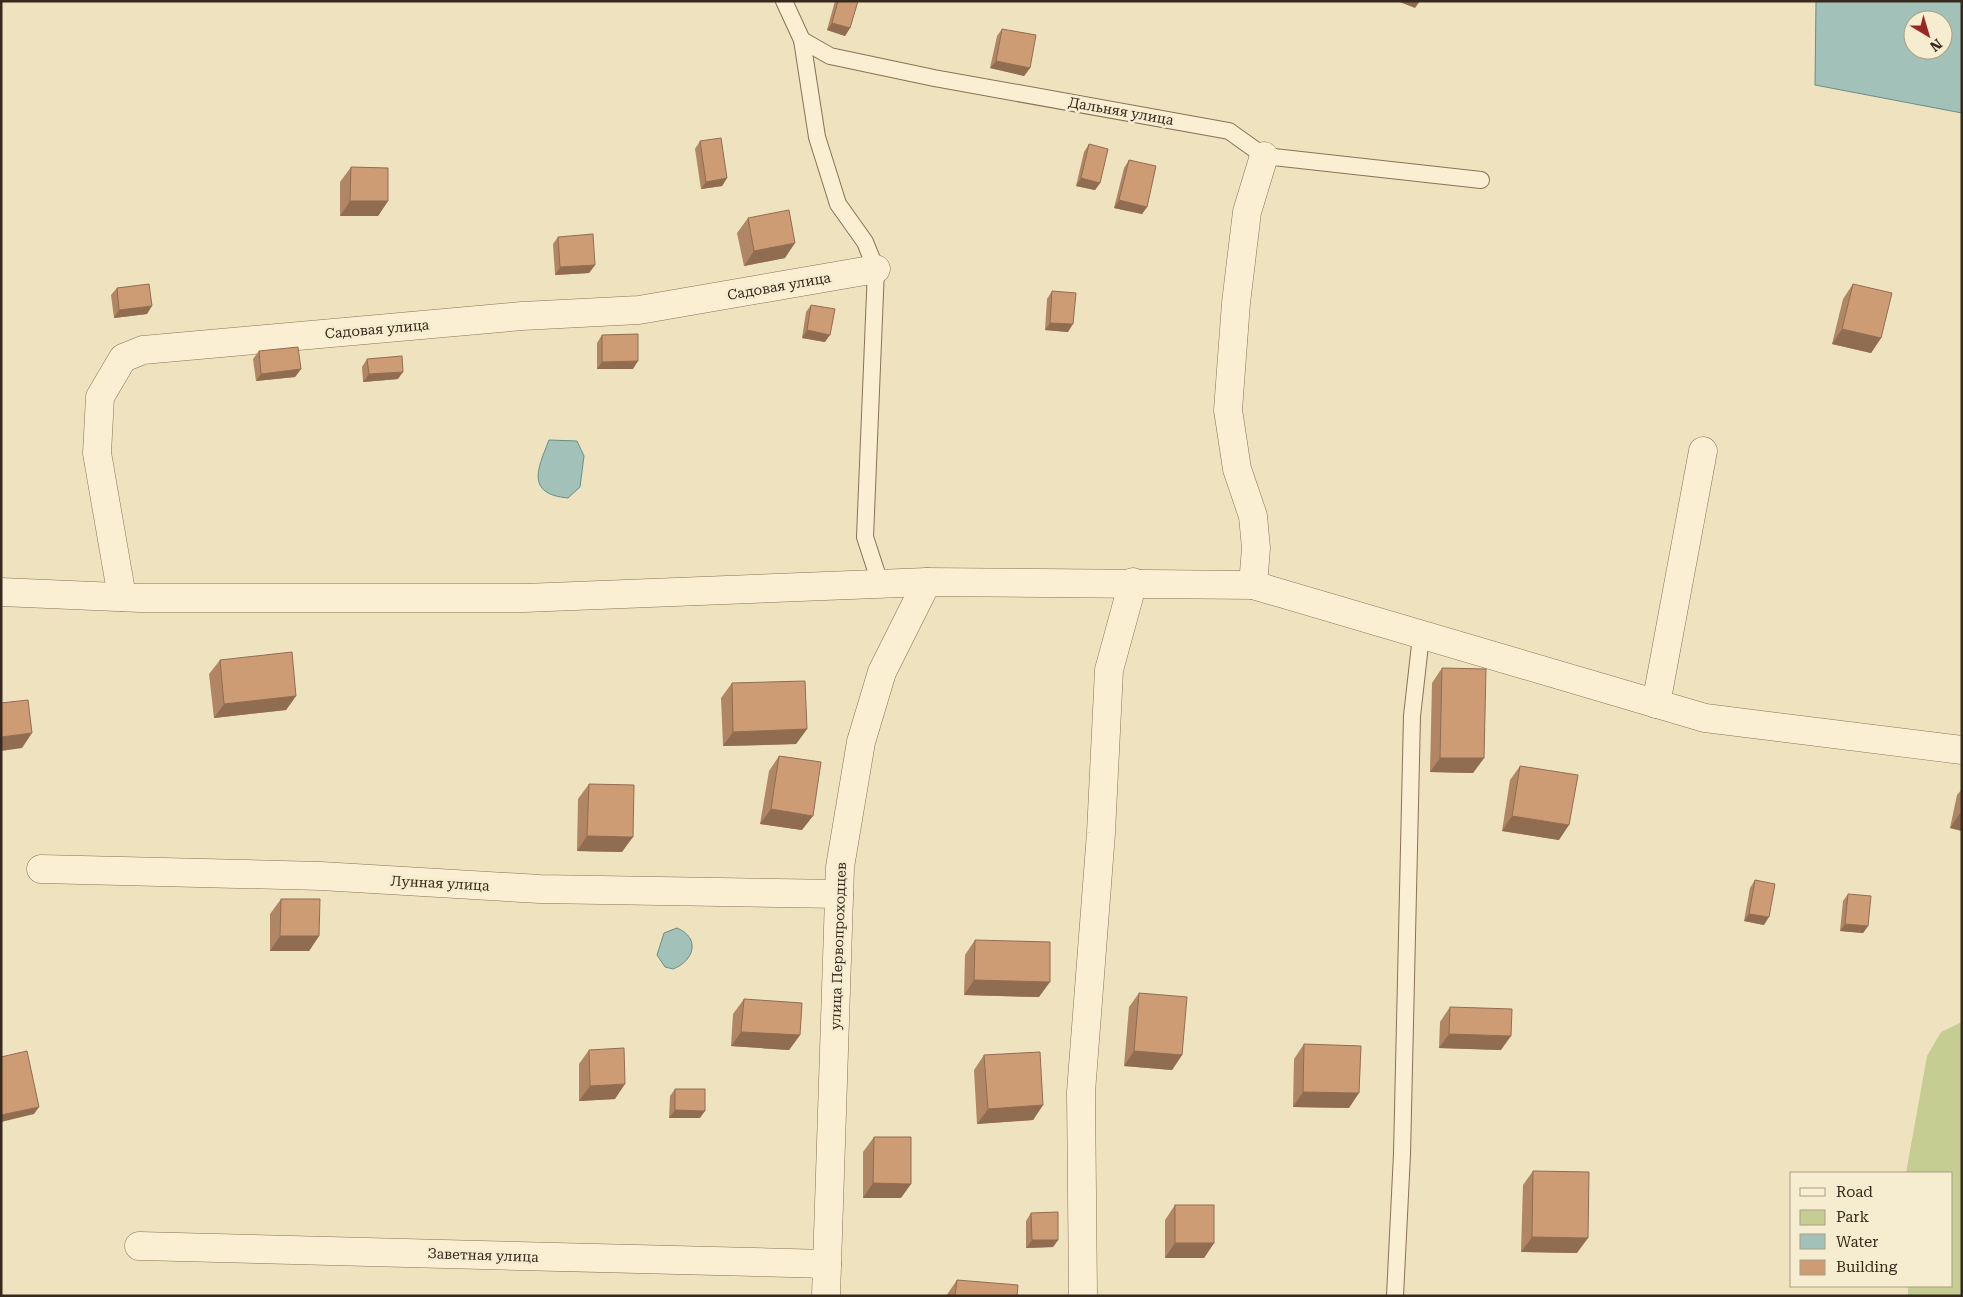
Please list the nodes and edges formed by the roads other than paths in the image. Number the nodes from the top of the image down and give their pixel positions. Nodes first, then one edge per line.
1 (784, 1) edge
2 (802, 40) junction
3 (1264, 156) junction
4 (1481, 180) dead end
5 (876, 269) junction
6 (1704, 450) dead end
7 (926, 582) junction
8 (1133, 582) junction
9 (880, 583) junction
10 (1253, 585) junction
11 (1, 592) edge
12 (122, 597) junction
13 (1421, 636) junction
14 (1656, 704) junction
15 (1962, 750) edge
16 (41, 869) dead end
17 (839, 894) junction
18 (139, 1246) dead end
19 (827, 1264) junction
20 (826, 1296) edge
21 (1083, 1296) edge
22 (1396, 1296) edge

1 - 2 lane
2 - 3 lane, Дальняя улица
2 - 5 lane
3 - 4 lane
3 - 10 street
5 - 9 lane
5 - 12 street, Садовая улица
6 - 14 street
7 - 8 street
7 - 9 street
7 - 17 street, улица Первопроходцев
8 - 10 street
8 - 21 street
9 - 12 street
10 - 13 street
11 - 12 street
13 - 14 street
13 - 22 lane
14 - 15 street
16 - 17 street, Лунная улица
17 - 19 street, улица Первопроходцев
18 - 19 street, Заветная улица
19 - 20 street, улица Первопроходцев

